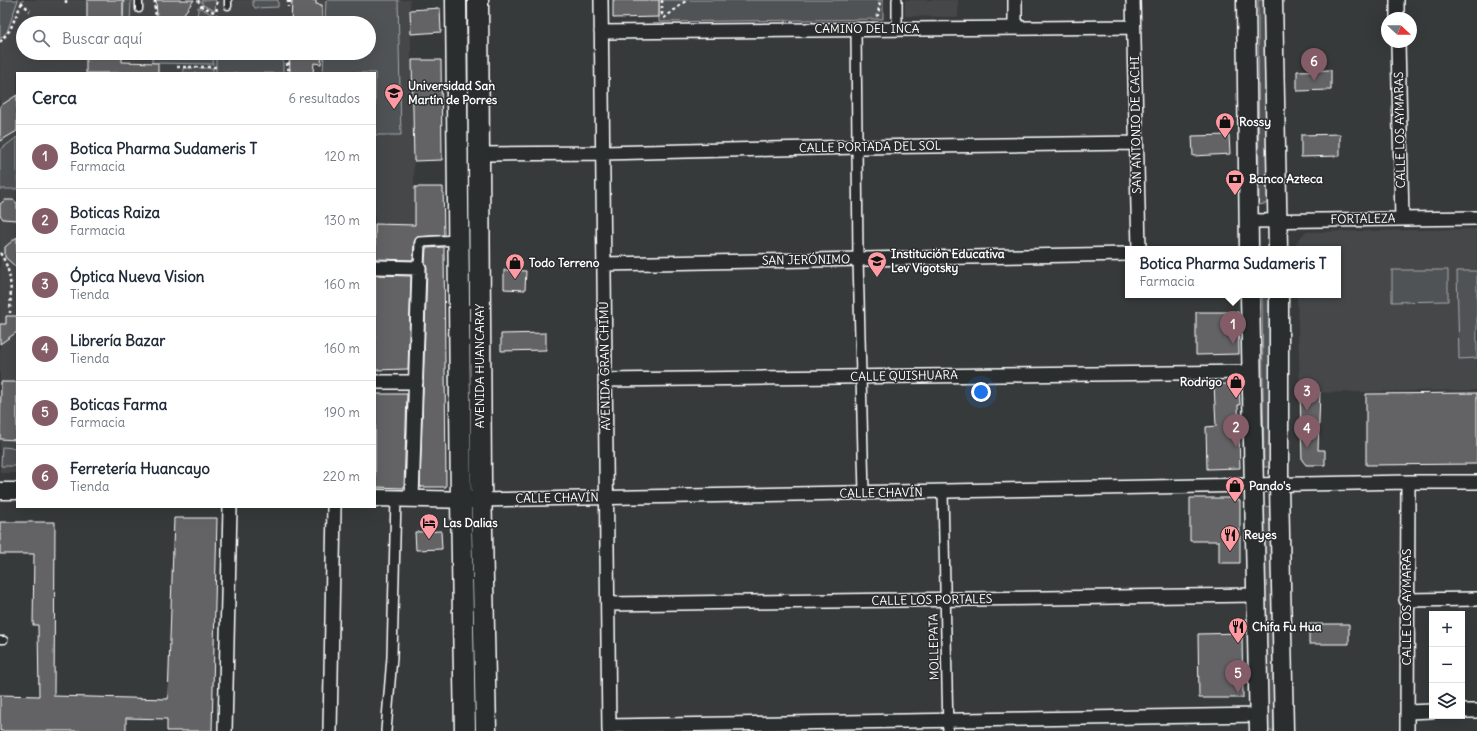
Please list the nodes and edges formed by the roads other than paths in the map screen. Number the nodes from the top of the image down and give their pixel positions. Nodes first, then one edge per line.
1 (139, 0) edge
2 (456, 0) edge
3 (478, 0) edge
4 (600, 0) edge
5 (897, 0) edge
6 (1015, 0) edge
7 (1133, 0) edge
8 (1246, 0) edge
9 (1273, 0) edge
10 (1397, 0) edge
11 (139, 9) dead end
12 (1397, 12) edge
13 (1133, 27) junction
14 (1015, 28) junction
15 (856, 29) junction
16 (897, 29) junction
17 (601, 32) junction
18 (1398, 48) edge
19 (1136, 143) junction
20 (858, 147) junction
21 (603, 153) junction
22 (479, 154) junction
23 (1402, 218) junction
24 (1477, 218) edge
25 (1279, 220) junction
26 (1249, 221) junction
27 (458, 240) junction
28 (1139, 246) edge
29 (1249, 246) edge
30 (1278, 246) edge
31 (1125, 254) edge
32 (858, 259) junction
33 (604, 264) junction
34 (376, 267) edge
35 (419, 268) junction
36 (1250, 298) edge
37 (1279, 298) edge
38 (1252, 372) junction
39 (861, 376) junction
40 (605, 380) junction
41 (376, 382) edge
42 (416, 382) junction
43 (1408, 482) junction
44 (1477, 482) edge
45 (1254, 485) junction
46 (1279, 485) junction
47 (0, 491) edge
48 (16, 491) edge
49 (943, 492) junction
50 (864, 493) junction
51 (376, 498) edge
52 (396, 498) junction
53 (606, 498) junction
54 (412, 499) junction
55 (461, 500) junction
56 (482, 500) junction
57 (230, 508) edge
58 (334, 508) edge
59 (1256, 595) junction
60 (945, 599) junction
61 (1477, 599) edge
62 (1406, 600) junction
63 (608, 604) junction
64 (1465, 711) edge
65 (1477, 711) edge
66 (1406, 712) junction
67 (1429, 712) edge
68 (1259, 723) edge
69 (948, 726) edge
70 (609, 728) edge
71 (225, 731) edge
72 (330, 731) edge
73 (386, 731) edge
74 (465, 731) edge
75 (486, 731) edge
76 (1284, 731) edge
77 (1407, 731) edge

1 - 11 lane
2 - 27 main road, AVENIDA HUANCARAY
3 - 22 main road, AVENIDA HUANCARAY
4 - 17 street, AVENIDA GRAN CHIMU
5 - 16 street
6 - 14 street
7 - 13 street, SAN ANTONIO DE CACHI
8 - 26 main road
9 - 25 main road
10 - 12 street
13 - 14 street, CAMINO DEL INCA
13 - 19 street, SAN ANTONIO DE CACHI
14 - 16 street, CAMINO DEL INCA
15 - 16 street, CAMINO DEL INCA
15 - 17 street, CAMINO DEL INCA
15 - 20 street
17 - 21 street, AVENIDA GRAN CHIMU
18 - 23 street, CALLE LOS AYMARAS
19 - 20 street, CALLE PORTADA DEL SOL
19 - 28 street, SAN ANTONIO DE CACHI
20 - 21 street, CALLE PORTADA DEL SOL
20 - 32 street
21 - 22 street, CALLE PORTADA DEL SOL
21 - 33 street, AVENIDA GRAN CHIMU
22 - 56 main road, AVENIDA HUANCARAY
23 - 24 street, FORTALEZA
23 - 25 street, FORTALEZA
25 - 26 street, FORTALEZA
25 - 30 main road
26 - 29 main road
27 - 35 street
27 - 55 main road, AVENIDA HUANCARAY
31 - 32 street, SAN JERÓNIMO
32 - 33 street, SAN JERÓNIMO
32 - 39 street
33 - 40 street, AVENIDA GRAN CHIMU
34 - 35 street
35 - 42 street
36 - 38 main road
37 - 46 main road
38 - 39 street, CALLE QUISHUARA
38 - 45 main road
39 - 40 street, CALLE QUISHUARA
39 - 50 street
40 - 53 street, AVENIDA GRAN CHIMU
41 - 42 street
42 - 54 street
43 - 44 street
43 - 46 street, CALLE CHAVÍN
43 - 62 street, CALLE LOS AYMARAS
45 - 46 street, CALLE CHAVÍN
45 - 49 street, CALLE CHAVÍN
45 - 59 main road
46 - 76 main road
47 - 48 street
49 - 50 street, CALLE CHAVÍN
49 - 60 street, MOLLEPATA
50 - 53 street, CALLE CHAVÍN
51 - 52 street
52 - 54 street
52 - 73 street
53 - 56 street, CALLE CHAVÍN
53 - 63 street, AVENIDA GRAN CHIMU
54 - 55 street
55 - 56 street
55 - 74 main road, AVENIDA HUANCARAY
56 - 75 main road, AVENIDA HUANCARAY
57 - 71 street
58 - 72 street
59 - 60 street, CALLE LOS PORTALES
59 - 68 main road
60 - 63 street, CALLE LOS PORTALES
60 - 69 street, MOLLEPATA
61 - 62 street
62 - 66 street, CALLE LOS AYMARAS
63 - 70 street, AVENIDA GRAN CHIMU
64 - 65 street
66 - 67 street
66 - 77 street, CALLE LOS AYMARAS
68 - 69 street
69 - 70 street

